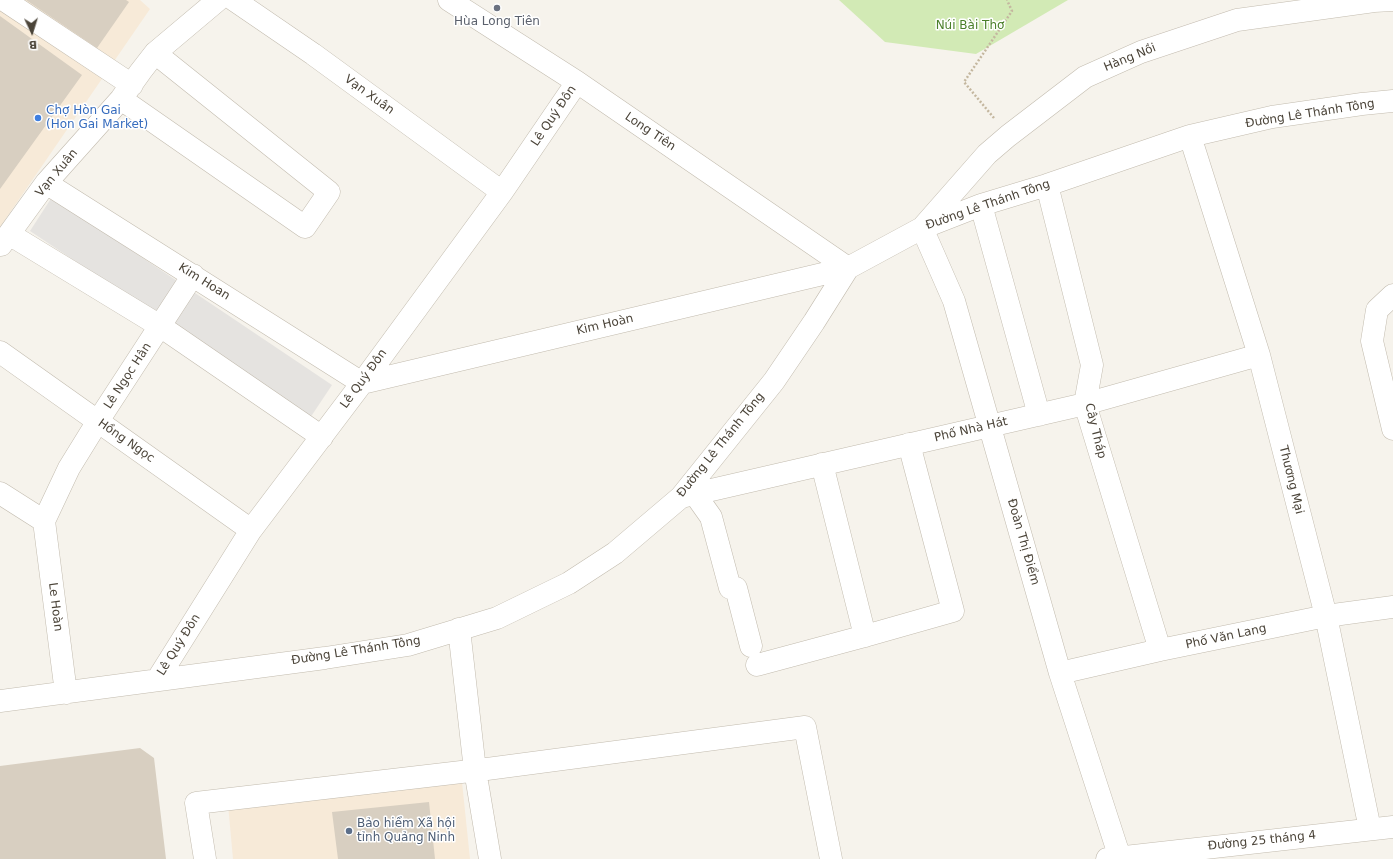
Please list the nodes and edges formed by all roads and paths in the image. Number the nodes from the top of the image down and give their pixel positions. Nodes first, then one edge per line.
1 (4, 0) edge
2 (218, 0) edge
3 (234, 0) edge
4 (449, 0) edge
5 (1007, 0) edge
6 (1393, 0) edge
7 (155, 53) junction
8 (577, 82) junction
9 (127, 92) junction
10 (1393, 101) edge
11 (1008, 136) junction
12 (1190, 136) junction
13 (46, 183) junction
14 (1047, 185) junction
15 (502, 192) junction
16 (981, 205) junction
17 (922, 228) junction
18 (4, 240) edge
19 (848, 268) junction
20 (193, 275) junction
21 (1393, 295) edge
22 (160, 326) junction
23 (0, 352) edge
24 (1259, 355) junction
25 (362, 383) junction
26 (1085, 404) junction
27 (1039, 414) junction
28 (98, 421) junction
29 (990, 426) junction
30 (1393, 429) edge
31 (322, 437) junction
32 (909, 444) junction
33 (822, 464) junction
34 (0, 493) edge
35 (688, 495) junction
36 (44, 521) junction
37 (251, 530) junction
38 (1393, 607) edge
39 (1326, 616) junction
40 (459, 629) junction
41 (865, 636) junction
42 (1160, 650) junction
43 (1060, 673) junction
44 (158, 680) junction
45 (66, 693) junction
46 (0, 701) edge
47 (475, 770) junction
48 (1393, 827) edge
49 (1370, 829) junction
50 (1114, 858) edge
51 (205, 859) edge
52 (490, 859) edge
53 (831, 859) edge

1 - 9 street
2 - 7 street, Vạn Xuân
3 - 15 street, Vạn Xuân
4 - 8 street, Long Tiên
5 - 11 path
6 - 11 street, Hàng Nồi
7 - 9 street, Vạn Xuân
7 - 9 street
8 - 15 street, Lê Quý Đôn
8 - 19 street, Long Tiên
9 - 13 street, Vạn Xuân
10 - 12 street, Đường Lê Thánh Tông
11 - 17 street, Hàng Nồi
12 - 14 street, Đường Lê Thánh Tông
12 - 24 street, Thương Mại
13 - 18 street, Vạn Xuân
13 - 20 street, Kim Hoan
14 - 16 street, Đường Lê Thánh Tông
14 - 26 street, Cây Tháp
15 - 25 street, Lê Quý Đôn
16 - 17 street, Đường Lê Thánh Tông
16 - 27 street
17 - 19 street, Đường Lê Thánh Tông
17 - 29 street, Đoàn Thị Điểm
18 - 22 street
19 - 25 street, Kim Hoàn
19 - 35 street, Đường Lê Thánh Tông
20 - 22 street, Lê Ngọc Hân
20 - 25 street, Kim Hoan
21 - 30 street
22 - 28 street, Lê Ngọc Hân
22 - 31 street
23 - 28 street, Hồng Ngọc
24 - 26 street, Phố Nhà Hát
24 - 39 street, Thương Mại
25 - 31 street, Lê Quý Đôn
26 - 27 street, Phố Nhà Hát
26 - 42 street, Cây Tháp
27 - 29 street, Phố Nhà Hát
28 - 36 street, Lê Ngọc Hân
28 - 37 street, Hồng Ngọc
29 - 32 street, Phố Nhà Hát
29 - 43 street, Đoàn Thị Điểm
31 - 37 street, Lê Quý Đôn
32 - 33 street, Phố Nhà Hát
32 - 41 street
33 - 35 street, Phố Nhà Hát
33 - 41 street
34 - 36 street
35 - 40 street, Đường Lê Thánh Tông
35 - 41 street
36 - 45 street, Le Hoàn
37 - 44 street, Lê Quý Đôn
38 - 39 street, Phố Văn Lang
39 - 42 street, Phố Văn Lang
39 - 49 street, Thương Mại
40 - 44 street, Đường Lê Thánh Tông
40 - 47 street
42 - 43 street, Phố Văn Lang
43 - 50 street, Đoàn Thị Điểm
44 - 45 street, Đường Lê Thánh Tông
45 - 46 street, Đường Lê Thánh Tông
47 - 51 street
47 - 52 street
47 - 53 street
48 - 49 street, Đường 25 tháng 4
49 - 50 street, Đường 25 tháng 4

